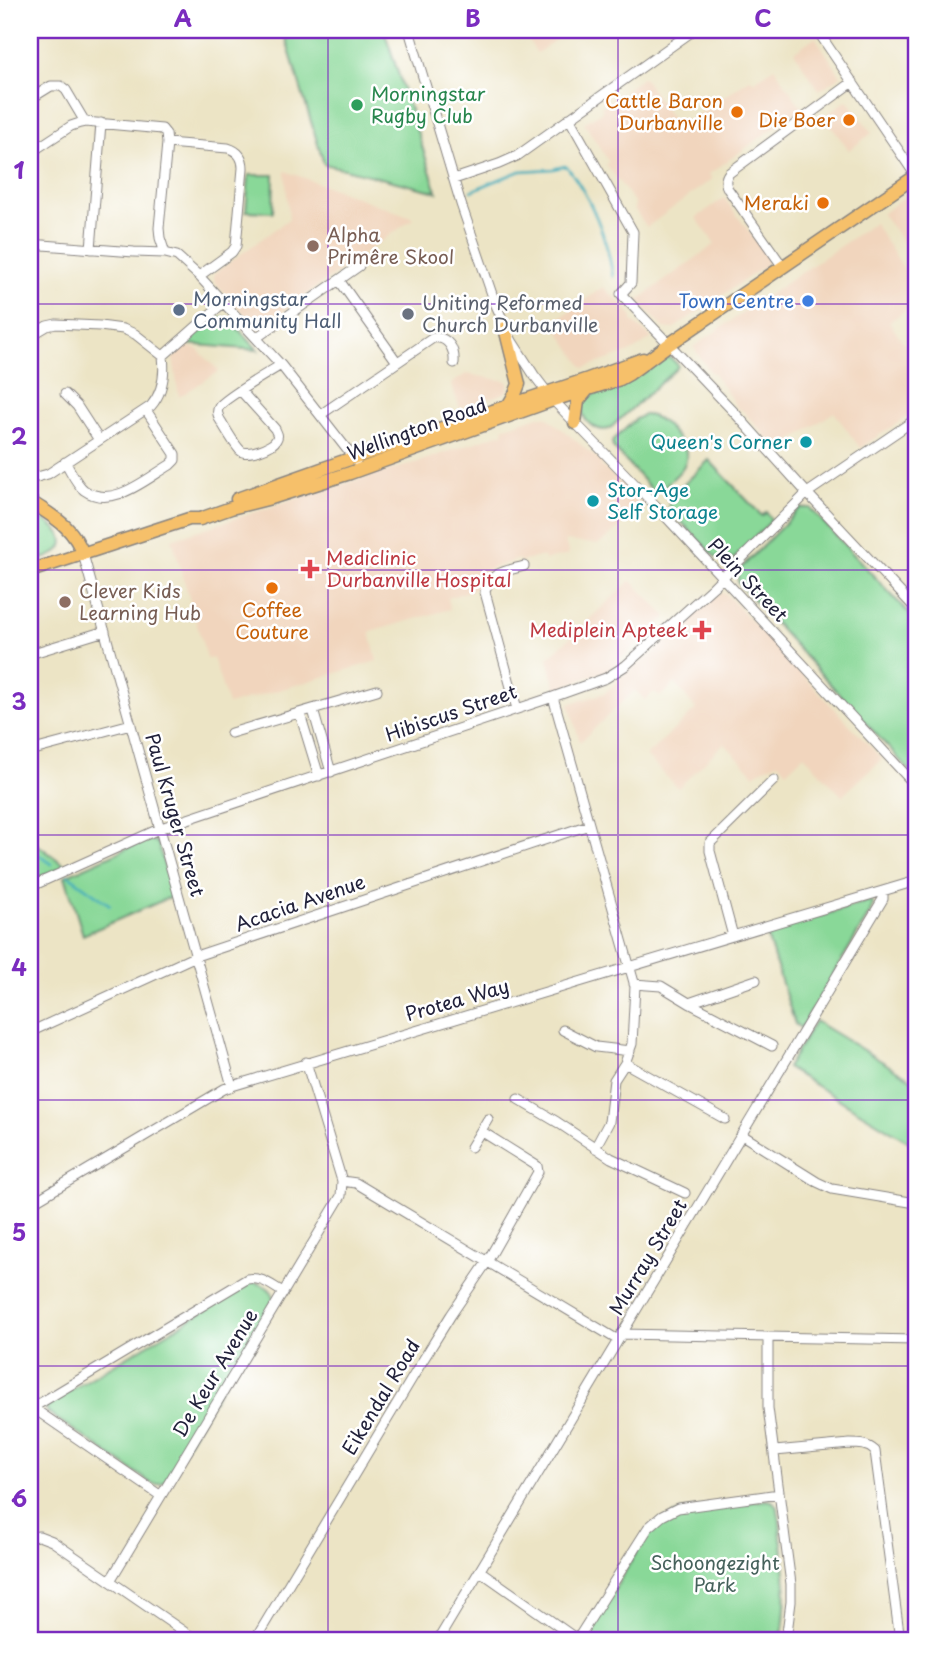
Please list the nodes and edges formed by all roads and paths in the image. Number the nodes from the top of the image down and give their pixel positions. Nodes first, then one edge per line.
1 (409, 30) edge
2 (694, 30) edge
3 (817, 30) edge
4 (853, 82) junction
5 (30, 99) edge
6 (569, 118) junction
7 (85, 122) junction
8 (102, 123) junction
9 (167, 144) junction
10 (30, 153) edge
11 (916, 176) edge
12 (454, 179) junction
13 (30, 244) edge
14 (91, 248) junction
15 (165, 253) junction
16 (359, 265) dead end
17 (783, 267) junction
18 (199, 276) junction
19 (339, 280) junction
20 (223, 303) junction
21 (505, 328) junction
22 (30, 336) edge
23 (256, 338) junction
24 (668, 345) junction
25 (163, 356) junction
26 (652, 356) junction
27 (397, 362) junction
28 (454, 363) dead end
29 (281, 365) junction
30 (589, 389) junction
31 (241, 391) junction
32 (65, 394) dead end
33 (550, 396) junction
34 (507, 406) junction
35 (146, 410) junction
36 (320, 415) junction
37 (916, 419) edge
38 (575, 423) junction
39 (99, 440) junction
40 (65, 462) junction
41 (352, 462) junction
42 (30, 476) edge
43 (807, 493) junction
44 (30, 501) edge
45 (83, 554) junction
46 (524, 566) dead end
47 (30, 571) edge
48 (722, 578) junction
49 (916, 609) edge
50 (105, 631) junction
51 (30, 654) edge
52 (377, 690) dead end
53 (553, 697) junction
54 (517, 709) junction
55 (313, 710) junction
56 (300, 714) junction
57 (131, 724) junction
58 (231, 733) dead end
59 (30, 751) edge
60 (331, 772) junction
61 (319, 776) junction
62 (774, 780) dead end
63 (916, 786) edge
64 (589, 825) junction
65 (161, 828) junction
66 (916, 881) edge
67 (30, 887) edge
68 (883, 891) junction
69 (733, 936) junction
70 (196, 956) junction
71 (629, 967) junction
72 (756, 980) dead end
73 (634, 984) junction
74 (689, 1003) junction
75 (563, 1030) dead end
76 (30, 1032) edge
77 (772, 1046) dead end
78 (630, 1051) junction
79 (306, 1062) junction
80 (625, 1063) junction
81 (232, 1086) junction
82 (518, 1099) dead end
83 (488, 1119) dead end
84 (725, 1119) dead end
85 (481, 1131) junction
86 (742, 1135) junction
87 (471, 1147) dead end
88 (595, 1148) junction
89 (342, 1181) junction
90 (685, 1193) dead end
91 (916, 1203) edge
92 (30, 1204) edge
93 (487, 1262) junction
94 (283, 1292) junction
95 (620, 1337) junction
96 (768, 1337) junction
97 (916, 1340) edge
98 (31, 1407) edge
99 (775, 1451) junction
100 (779, 1494) junction
101 (161, 1496) junction
102 (30, 1537) edge
103 (480, 1571) junction
104 (110, 1581) junction
105 (197, 1640) edge
106 (255, 1640) edge
107 (438, 1640) edge
108 (577, 1640) edge
109 (786, 1640) edge
110 (900, 1640) edge

1 - 12 street, Plein Street
2 - 6 street
3 - 4 street
4 - 11 street
4 - 17 street
5 - 7 street
6 - 12 street
6 - 24 street
7 - 8 street
7 - 10 street
8 - 9 street
8 - 14 street
9 - 15 street
9 - 18 street
11 - 17 main road, Wellington Road
12 - 21 street, Plein Street
13 - 14 street
14 - 15 street
15 - 18 street
16 - 19 street
17 - 24 main road, Wellington Road
18 - 20 street
19 - 23 street
19 - 27 street
20 - 23 street
20 - 25 street
21 - 33 street, Plein Street
21 - 34 main road
22 - 25 street
23 - 29 street
24 - 26 main road, Wellington Road
24 - 43 street
25 - 35 street
26 - 30 main road, Wellington Road
26 - 33 main road, Wellington Road
27 - 28 street
27 - 36 street
29 - 31 street
29 - 36 street
30 - 33 main road, Wellington Road
30 - 38 main road
31 - 31 street
32 - 39 street
33 - 34 main road, Wellington Road
33 - 38 street, Plein Street
33 - 41 main road, Wellington Road
34 - 41 main road, Wellington Road
35 - 39 street
35 - 40 street
36 - 41 street
37 - 43 street, Hibiscus Street
38 - 48 street, Plein Street
39 - 40 street
40 - 42 street
41 - 45 main road, Wellington Road
43 - 48 street, Hibiscus Street
43 - 49 street
44 - 45 main road
45 - 47 main road, Wellington Road
45 - 50 street, Paul Kruger Street
46 - 54 street
48 - 53 street, Hibiscus Street
48 - 63 street, Plein Street
50 - 51 street
50 - 57 street, Paul Kruger Street
52 - 55 street
53 - 54 street, Hibiscus Street
53 - 64 street
54 - 60 street, Hibiscus Street
55 - 56 street
55 - 60 street
56 - 58 street
56 - 61 street
57 - 59 street
57 - 65 street, Paul Kruger Street
60 - 61 street, Hibiscus Street
61 - 65 street, Hibiscus Street
62 - 69 street
64 - 70 street, Acacia Avenue
64 - 71 street
65 - 67 street, Hibiscus Street
65 - 70 street, Paul Kruger Street
66 - 68 street, Protea Way
68 - 69 street, Protea Way
68 - 86 street, Murray Street
69 - 71 street, Protea Way
70 - 76 street, Acacia Avenue
70 - 81 street, Paul Kruger Street
71 - 73 street
71 - 79 street, Protea Way
72 - 74 street
73 - 74 street
73 - 78 street
74 - 77 street
75 - 78 street
78 - 80 street
79 - 81 street, Protea Way
79 - 89 street
80 - 84 street
80 - 88 street
81 - 92 street, Protea Way
82 - 88 street
83 - 85 street
85 - 87 street
85 - 93 street, Eikendal Road
86 - 91 street
86 - 95 street, Murray Street
88 - 90 street
89 - 93 street
89 - 94 street, De Keur Avenue
93 - 95 street
93 - 106 street, Eikendal Road
94 - 98 street
94 - 101 street, De Keur Avenue
95 - 96 street
95 - 103 street, Murray Street
96 - 97 street
96 - 99 street
98 - 101 street
99 - 100 street
99 - 110 street
100 - 108 street
100 - 109 street
101 - 104 street, De Keur Avenue
102 - 104 street
103 - 107 street, Murray Street
103 - 108 street
104 - 105 street

